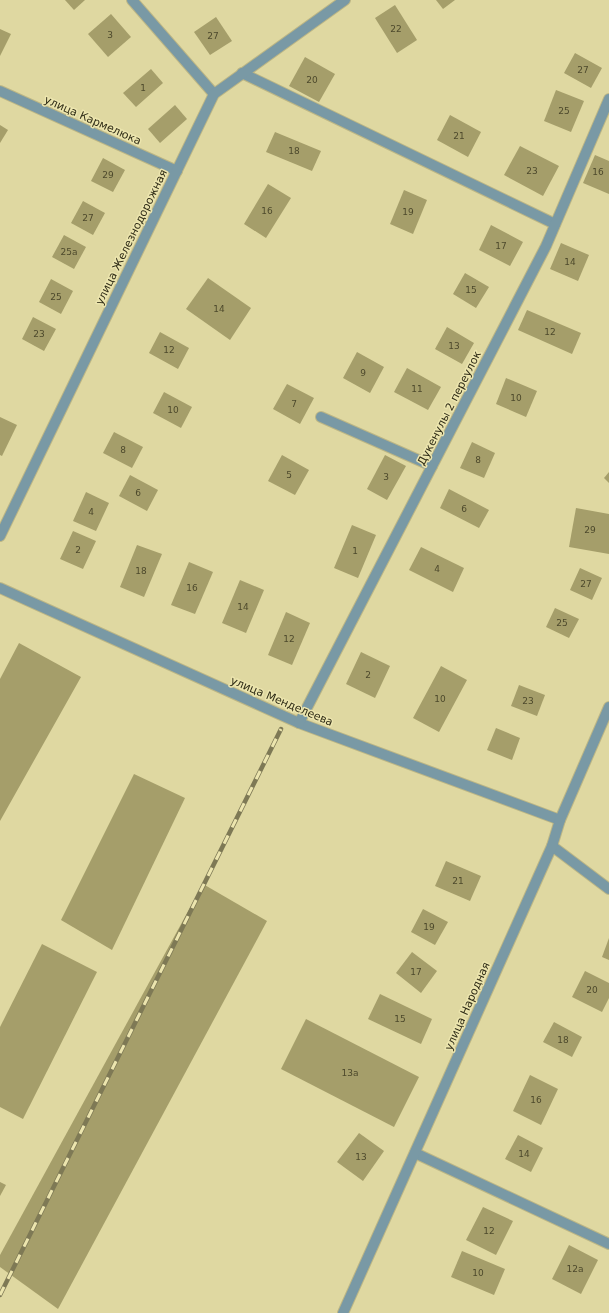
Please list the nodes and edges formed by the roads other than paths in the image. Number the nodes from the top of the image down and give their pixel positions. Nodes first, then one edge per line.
1 (132, 0) edge
2 (345, 0) edge
3 (242, 74) junction
4 (0, 91) edge
5 (214, 94) junction
6 (609, 99) edge
7 (177, 171) junction
8 (555, 224) junction
9 (321, 417) dead end
10 (432, 466) junction
11 (0, 536) edge
12 (0, 588) edge
13 (609, 707) edge
14 (300, 723) junction
15 (560, 820) junction
16 (552, 846) junction
17 (609, 889) edge
18 (415, 1153) junction
19 (609, 1244) edge
20 (343, 1313) edge

1 - 5 street
2 - 3 street, улица Железнодорожная
3 - 5 street, улица Железнодорожная
3 - 8 street
4 - 7 street, улица Кармелюка
5 - 7 street, улица Железнодорожная
6 - 8 street, Дукенулы 2 переулок
7 - 11 street, улица Железнодорожная
8 - 10 street, Дукенулы 2 переулок
9 - 10 street
10 - 14 street, Дукенулы 2 переулок
12 - 14 street, улица Менделеева
13 - 15 street, улица Народная
14 - 15 street, улица Менделеева
15 - 16 street, улица Народная
16 - 17 street
16 - 18 street, улица Народная
18 - 19 street
18 - 20 street, улица Народная

